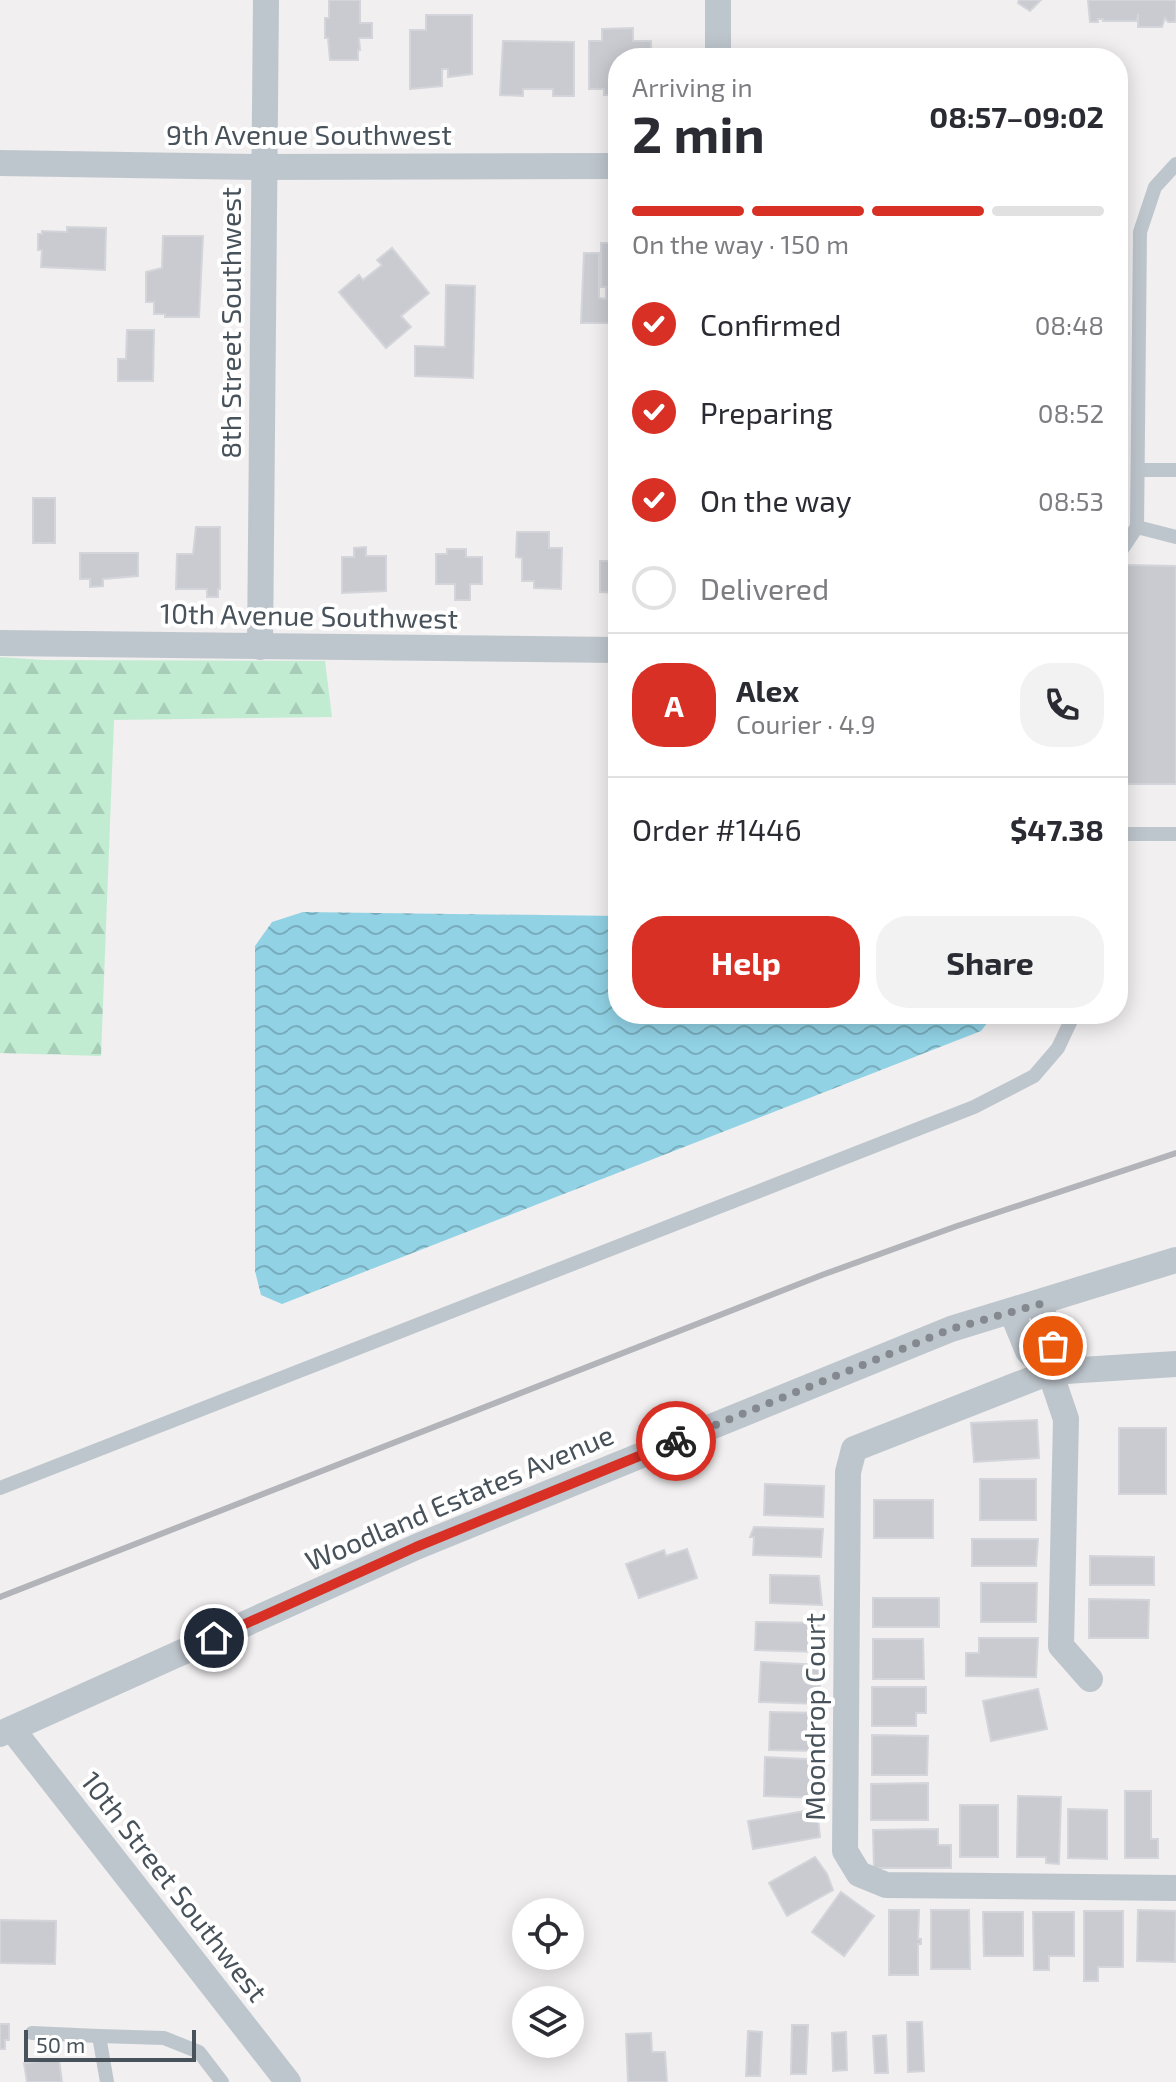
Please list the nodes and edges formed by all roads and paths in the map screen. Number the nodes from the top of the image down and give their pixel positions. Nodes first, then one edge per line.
1 (266, 0) edge
2 (718, 0) edge
3 (718, 48) edge
4 (0, 163) edge
5 (1176, 164) edge
6 (608, 166) edge
7 (263, 167) junction
8 (1138, 470) junction
9 (1176, 470) edge
10 (1137, 527) junction
11 (1176, 537) edge
12 (1128, 540) edge
13 (0, 643) edge
14 (260, 647) junction
15 (608, 650) edge
16 (1128, 834) edge
17 (1176, 834) edge
18 (1069, 1024) edge
19 (1176, 1260) edge
20 (1040, 1304) junction
21 (1012, 1312) junction
22 (1176, 1364) edge
23 (1050, 1372) junction
24 (0, 1488) edge
25 (1090, 1679) dead end
26 (6, 1731) edge
27 (1176, 1888) edge
28 (32, 2033) dead end
29 (99, 2036) junction
30 (107, 2082) edge
31 (222, 2082) edge
32 (288, 2082) edge

1 - 7 street, 8th Street Southwest
2 - 3 street
4 - 7 street, 9th Avenue Southwest
5 - 8 lane
6 - 7 street, 9th Avenue Southwest
7 - 14 street, 8th Street Southwest
8 - 9 lane
8 - 10 lane
10 - 11 lane
10 - 12 lane
13 - 14 street, 10th Avenue Southwest
14 - 15 street, 10th Avenue Southwest
16 - 17 lane
18 - 24 lane
19 - 20 street, Woodland Estates Avenue
20 - 21 street, Woodland Estates Avenue
20 - 23 street
21 - 23 street
21 - 26 street, Woodland Estates Avenue
22 - 23 street, Moondrop Court
23 - 25 street
23 - 27 street, Moondrop Court
26 - 32 street, 10th Street Southwest
28 - 29 lane
29 - 30 lane
29 - 31 lane

